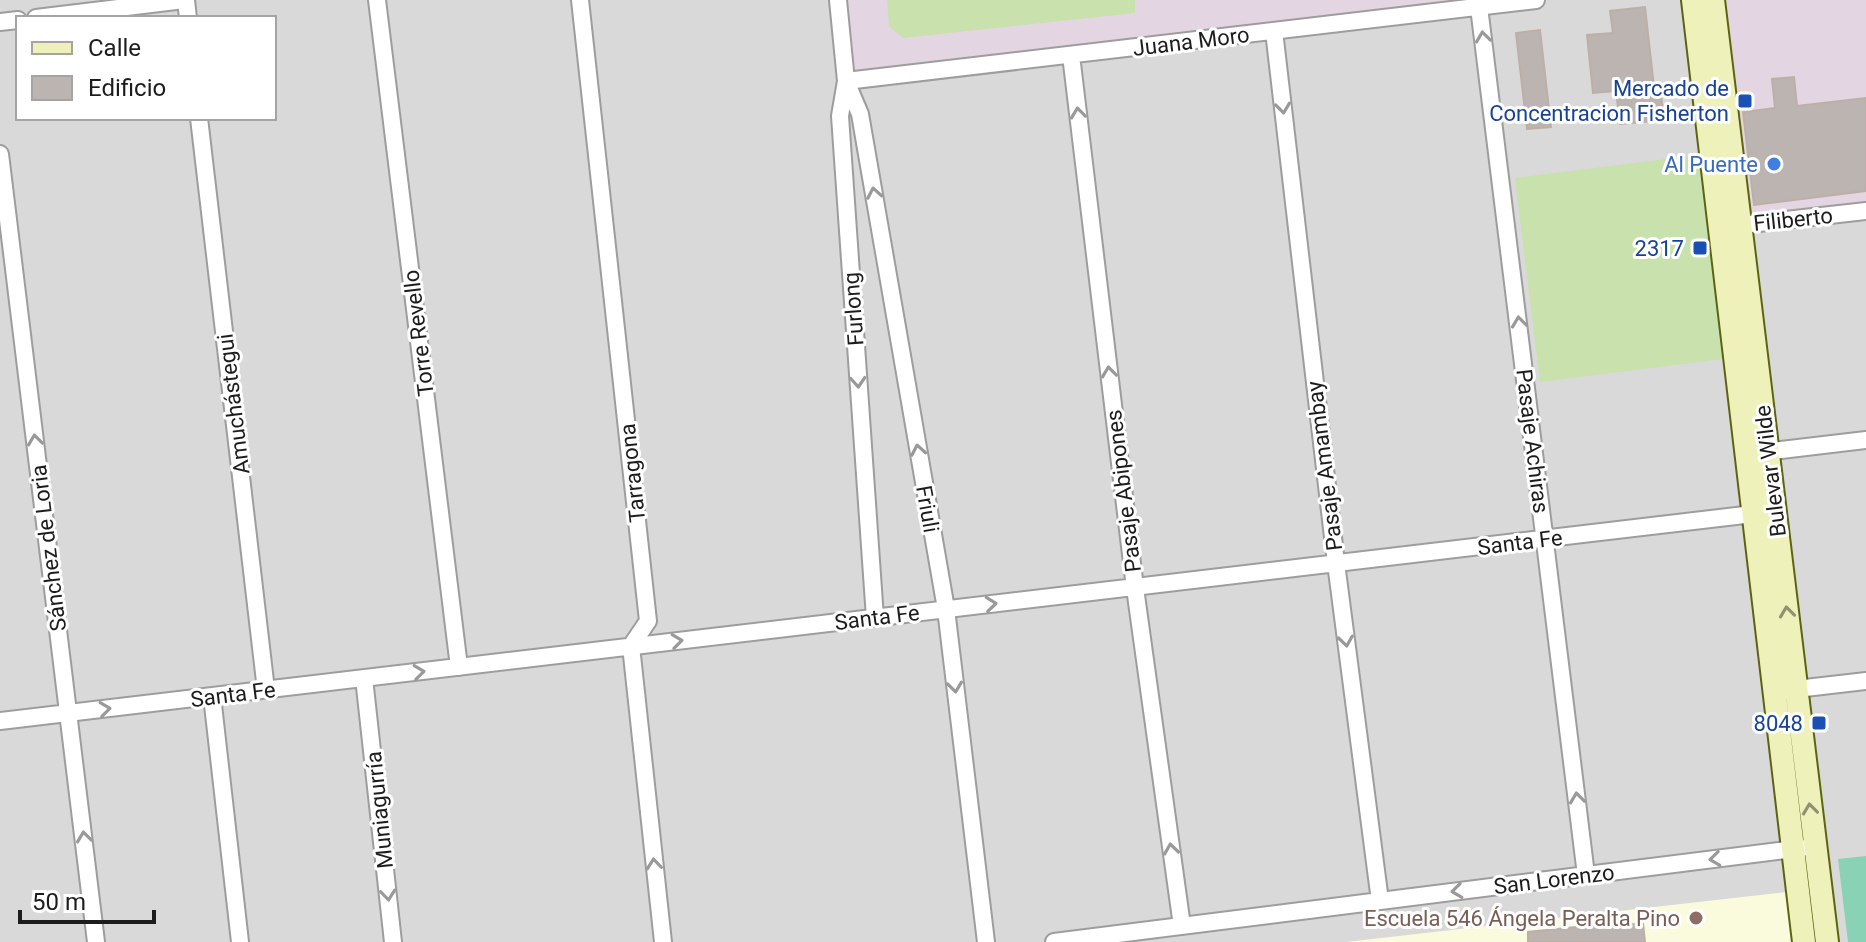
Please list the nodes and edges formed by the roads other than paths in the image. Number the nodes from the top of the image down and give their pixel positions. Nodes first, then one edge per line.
1 (185, 0) edge
2 (377, 0) edge
3 (580, 0) edge
4 (838, 0) edge
5 (1536, 0) edge
6 (1693, 0) edge
7 (1713, 0) edge
8 (1479, 7) junction
9 (53, 16) edge
10 (1274, 31) junction
11 (1071, 55) junction
12 (846, 81) junction
13 (199, 120) edge
14 (0, 154) edge
15 (1866, 211) edge
16 (1730, 226) junction
17 (1866, 440) edge
18 (1757, 453) junction
19 (1753, 514) junction
20 (1546, 539) junction
21 (1336, 563) junction
22 (1135, 588) junction
23 (946, 609) junction
24 (875, 618) junction
25 (631, 646) junction
26 (459, 667) junction
27 (364, 678) junction
28 (1866, 681) edge
29 (266, 690) junction
30 (1785, 691) junction
31 (212, 696) junction
32 (69, 713) junction
33 (0, 721) edge
34 (1804, 848) junction
35 (1586, 875) junction
36 (1380, 901) junction
37 (1182, 926) junction
38 (96, 942) edge
39 (240, 942) edge
40 (393, 942) edge
41 (663, 942) edge
42 (986, 942) edge
43 (1054, 942) edge
44 (1804, 942) edge
45 (1827, 942) edge

1 - 9 street
2 - 26 street, Torre Revello
3 - 25 street, Tarragona
4 - 12 street, Furlong
5 - 8 street, Juana Moro
6 - 16 main road, Bulevar Wilde
7 - 16 main road, Bulevar Wilde
8 - 10 street, Juana Moro
20 -> 8 street, Pasaje Achiras
10 - 11 street, Juana Moro
10 -> 21 street, Pasaje Amambay
11 - 12 street, Juana Moro
22 -> 11 street, Pasaje Abipones
23 -> 12 street, Friuli
12 -> 24 street, Furlong
13 - 29 street, Amuchástegui
32 -> 14 street, Sánchez de Loria
15 - 16 street, Filiberto
16 - 18 main road, Bulevar Wilde
17 - 18 street
18 - 19 main road, Bulevar Wilde
30 -> 18 main road, Bulevar Wilde
19 - 20 street, Santa Fe
19 - 30 main road, Bulevar Wilde
20 - 21 street, Santa Fe
35 -> 20 street, Pasaje Achiras
21 - 22 street, Santa Fe
21 -> 36 street, Pasaje Amambay
23 -> 22 street, Santa Fe
37 -> 22 street, Pasaje Abipones
23 - 24 street, Santa Fe
23 -> 42 street, Friuli
25 -> 24 street, Santa Fe
25 - 26 street, Santa Fe
41 -> 25 street
27 -> 26 street, Santa Fe
27 - 29 street, Santa Fe
27 -> 40 street, Muniagurría
28 - 30 street
29 - 31 street, Santa Fe
30 - 34 main road, Bulevar Wilde
32 -> 31 street, Santa Fe
31 - 39 street
32 - 33 street, Santa Fe
38 -> 32 street, Sánchez de Loria
34 -> 35 street, San Lorenzo
34 - 44 main road, Bulevar Wilde
34 - 45 main road, Bulevar Wilde
35 -> 36 street, San Lorenzo
36 - 37 street, San Lorenzo
37 - 43 street, San Lorenzo

